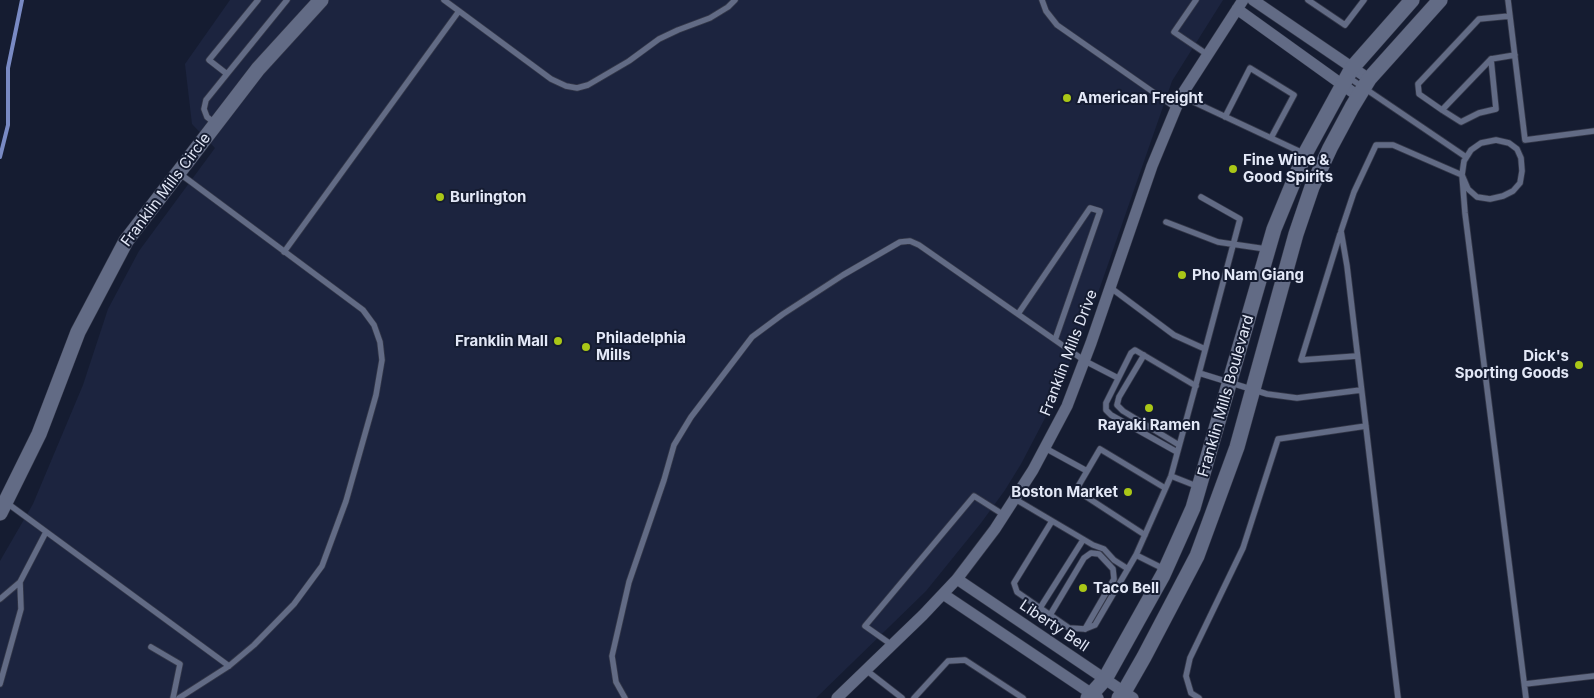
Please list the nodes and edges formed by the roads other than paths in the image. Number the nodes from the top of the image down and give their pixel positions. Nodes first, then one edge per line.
1 (258, 0) edge
2 (287, 0) edge
3 (321, 0) edge
4 (444, 0) edge
5 (735, 0) edge
6 (1042, 0) edge
7 (1196, 0) edge
8 (1253, 0) edge
9 (1308, 0) edge
10 (1364, 0) edge
11 (1412, 0) edge
12 (1440, 0) edge
13 (1508, 0) edge
14 (1240, 4) edge
15 (459, 11) junction
16 (1510, 16) junction
17 (1208, 55) junction
18 (1514, 55) junction
19 (1491, 59) junction
20 (227, 74) junction
21 (1348, 76) junction
22 (1364, 88) junction
23 (1182, 96) junction
24 (1176, 108) junction
25 (1442, 110) junction
26 (1225, 117) junction
27 (216, 124) junction
28 (1594, 131) edge
29 (1272, 138) junction
30 (1524, 140) junction
31 (1517, 150) junction
32 (1305, 154) junction
33 (1466, 157) junction
34 (177, 172) junction
35 (1462, 175) junction
36 (1201, 197) dead end
37 (1166, 222) dead end
38 (1341, 232) junction
39 (1233, 245) junction
40 (1268, 249) junction
41 (284, 252) junction
42 (1110, 288) junction
43 (1018, 314) junction
44 (1055, 340) junction
45 (1205, 349) junction
46 (1144, 356) junction
47 (1357, 356) junction
48 (1085, 360) junction
49 (1199, 373) junction
50 (1118, 378) junction
51 (1230, 382) junction
52 (1196, 386) junction
53 (1253, 390) junction
54 (1361, 390) junction
55 (1366, 426) junction
56 (1179, 444) junction
57 (1045, 448) junction
58 (1177, 452) junction
59 (1087, 471) junction
60 (1171, 476) junction
61 (1199, 487) junction
62 (1165, 488) junction
63 (1014, 499) junction
64 (3, 507) edge
65 (1004, 515) junction
66 (1052, 521) junction
67 (46, 532) junction
68 (1145, 535) junction
69 (1083, 540) junction
70 (1136, 555) junction
71 (1128, 569) junction
72 (1166, 569) junction
73 (957, 579) junction
74 (20, 582) junction
75 (943, 594) junction
76 (0, 599) edge
77 (1040, 608) junction
78 (1050, 615) junction
79 (1085, 629) junction
80 (892, 645) junction
81 (151, 647) dead end
82 (229, 666) junction
83 (866, 670) junction
84 (1594, 676) edge
85 (1105, 679) junction
86 (0, 684) edge
87 (1525, 684) junction
88 (1126, 696) edge
89 (1092, 697) edge
90 (173, 698) edge
91 (179, 698) edge
92 (624, 698) edge
93 (837, 698) edge
94 (902, 698) edge
95 (914, 698) edge
96 (1023, 698) edge
97 (1199, 698) edge
98 (1398, 698) edge
99 (1526, 698) edge

1 - 20 lane
2 - 20 lane
3 - 27 street, Franklin Mills Circle
4 - 15 lane
5 - 15 lane
6 - 24 lane
7 - 17 lane
8 - 21 street
9 - 10 lane
11 - 21 street, Franklin Mills Boulevard
12 - 22 street, Franklin Mills Boulevard
13 - 16 lane
14 - 17 street, Franklin Mills Drive
14 - 21 street
15 - 41 lane
16 - 18 lane
16 - 25 lane
17 - 23 street, Franklin Mills Drive
18 - 19 lane
18 - 30 lane
19 - 25 lane
19 - 25 lane
20 - 27 lane
21 - 22 street
21 - 22 street
21 - 32 street, Franklin Mills Boulevard
22 - 33 lane
22 - 53 street, Franklin Mills Boulevard
23 - 24 street, Franklin Mills Drive
23 - 26 lane
24 - 42 street, Franklin Mills Drive
26 - 29 lane
26 - 29 lane
27 - 34 street, Franklin Mills Circle
28 - 30 lane
29 - 32 lane
30 - 31 lane
31 - 33 lane
31 - 35 lane
32 - 40 street, Franklin Mills Boulevard
33 - 35 lane
34 - 41 lane
34 - 64 street, Franklin Mills Circle
35 - 38 lane
35 - 87 lane
36 - 39 lane
37 - 39 lane
38 - 47 lane
38 - 47 lane
39 - 40 lane
39 - 45 lane
40 - 51 street, Franklin Mills Boulevard
41 - 82 lane
42 - 45 lane
42 - 48 street, Franklin Mills Drive
43 - 44 lane
43 - 44 lane
43 - 92 lane
44 - 48 lane
45 - 49 lane
46 - 50 lane
46 - 52 lane
46 - 56 lane
47 - 54 lane
48 - 50 lane
48 - 57 street, Franklin Mills Drive
49 - 51 lane
49 - 52 lane
50 - 58 lane
51 - 53 lane
51 - 61 street, Franklin Mills Boulevard
52 - 56 lane
53 - 54 lane
53 - 88 street, Franklin Mills Boulevard
54 - 55 lane
55 - 97 lane
55 - 98 lane
56 - 58 lane
57 - 59 lane
57 - 63 street, Franklin Mills Drive
58 - 60 lane
59 - 62 lane
59 - 68 lane
60 - 61 lane
60 - 62 lane
61 - 72 street, Franklin Mills Boulevard
62 - 68 lane
63 - 65 street, Franklin Mills Drive
63 - 66 lane
64 - 67 lane
65 - 73 street, Franklin Mills Drive
65 - 80 lane
66 - 69 lane
66 - 77 lane
67 - 74 lane
67 - 82 lane
68 - 70 lane
69 - 71 lane
69 - 77 lane
70 - 71 lane
70 - 72 lane
71 - 79 lane
72 - 85 street, Franklin Mills Boulevard
73 - 75 street, Franklin Mills Drive
73 - 85 street, Liberty Bell
74 - 76 lane
74 - 86 lane
75 - 80 street, Franklin Mills Drive
75 - 89 street
77 - 78 lane
78 - 79 lane
78 - 79 lane
80 - 83 street, Franklin Mills Drive
81 - 90 lane
82 - 91 lane
83 - 93 street, Franklin Mills Drive
83 - 94 lane
84 - 87 lane
85 - 88 street, Liberty Bell
85 - 89 street, Franklin Mills Boulevard
87 - 99 lane
95 - 96 lane

